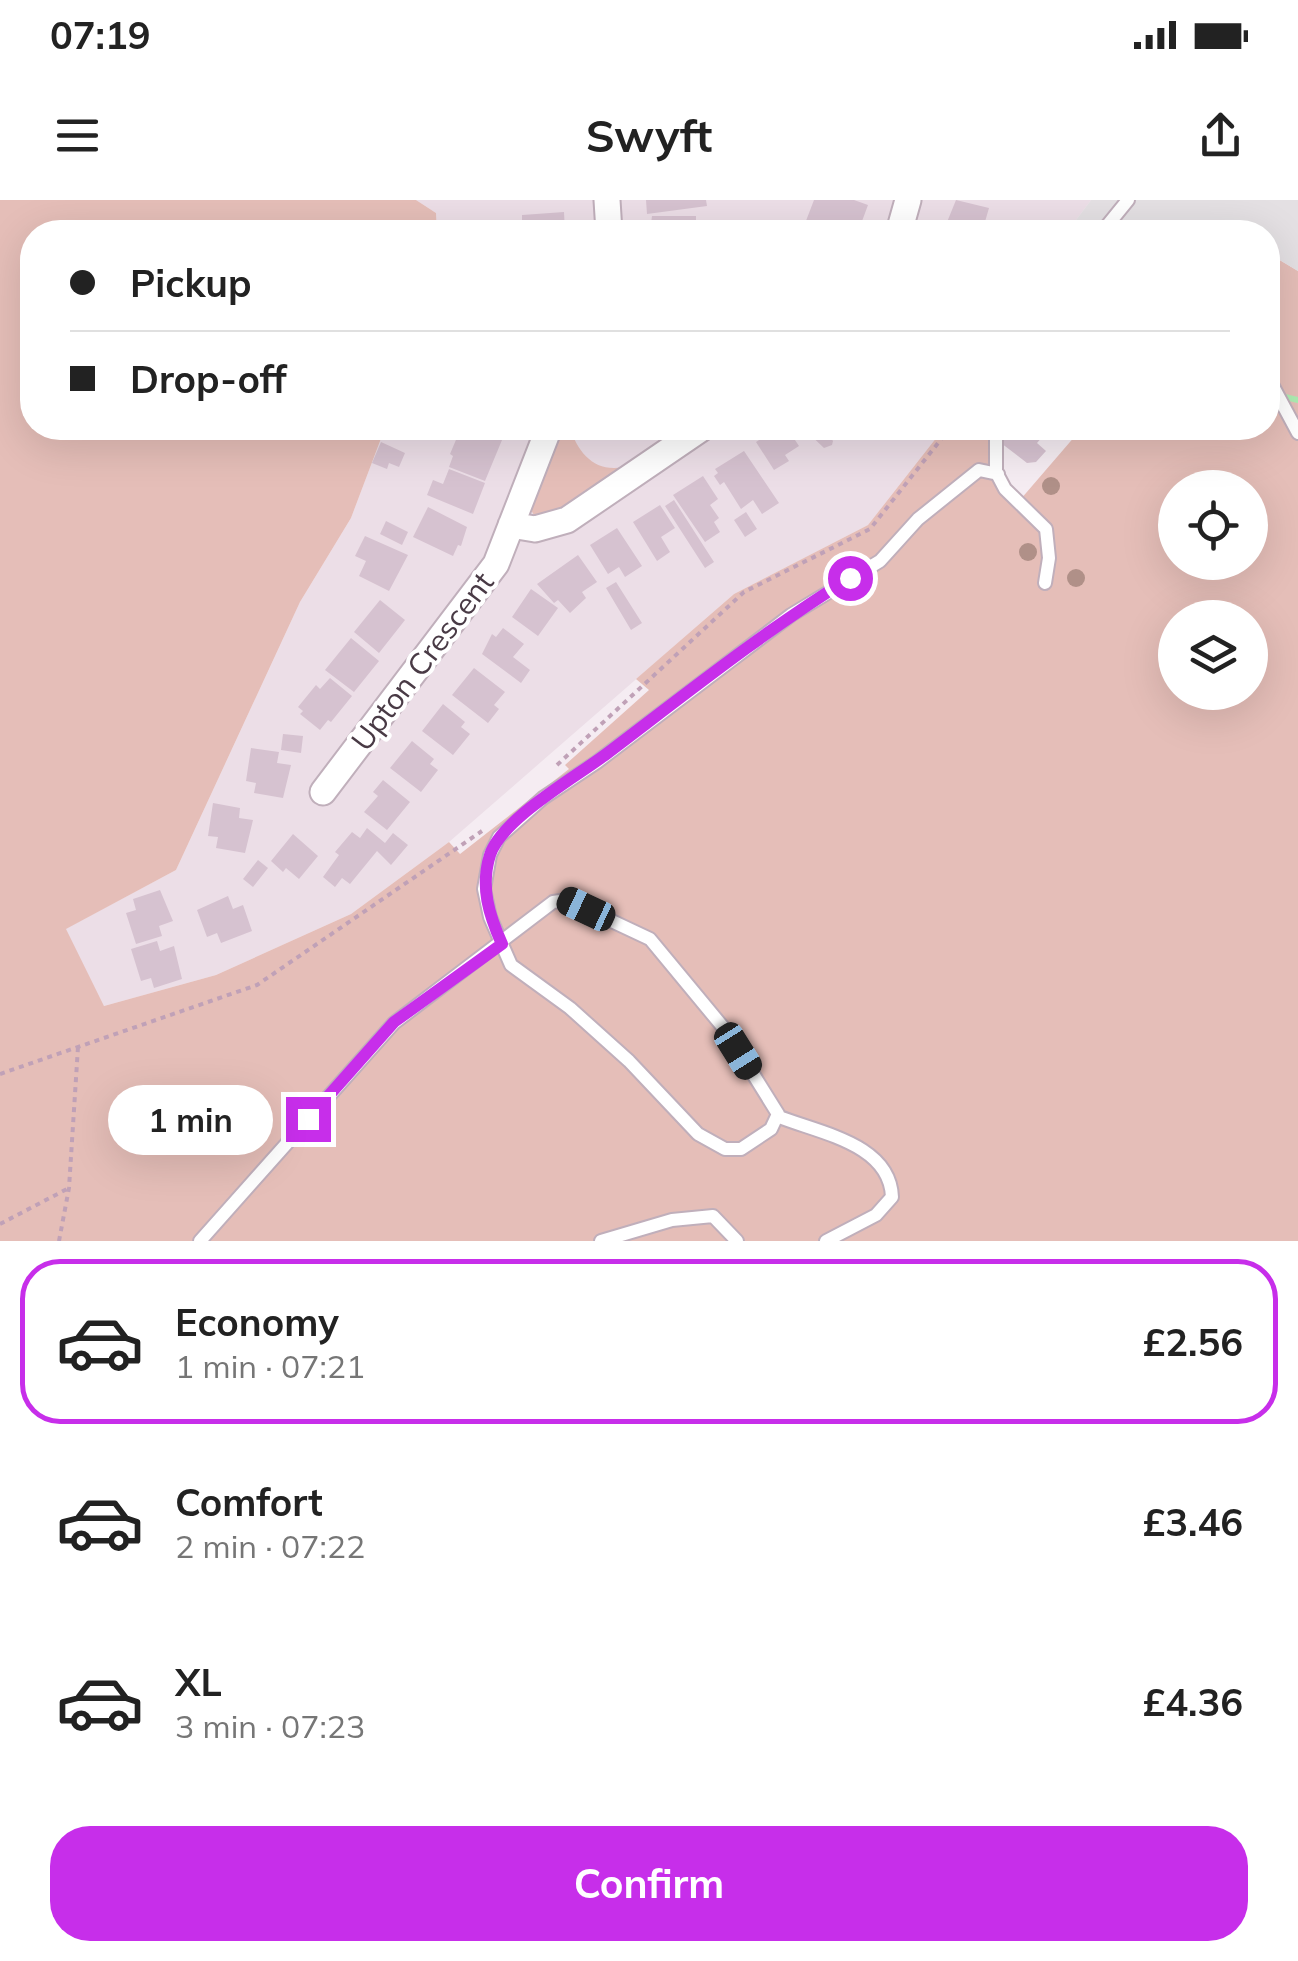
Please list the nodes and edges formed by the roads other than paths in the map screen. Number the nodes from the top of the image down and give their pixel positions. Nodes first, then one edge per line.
1 (1128, 200) edge
2 (1112, 220) edge
3 (1280, 400) edge
4 (1298, 433) edge
5 (544, 440) edge
6 (684, 440) edge
7 (997, 440) edge
8 (998, 474) junction
9 (511, 525) junction
10 (1044, 583) dead end
11 (323, 792) dead end
12 (502, 944) junction
13 (777, 1116) junction
14 (200, 1241) edge
15 (601, 1241) edge
16 (736, 1241) edge
17 (826, 1241) edge

1 - 2 lane
3 - 4 lane
5 - 9 street, Upton Crescent
6 - 9 street
7 - 8 lane
8 - 10 lane
8 - 12 lane
9 - 11 street, Upton Crescent
12 - 13 lane
12 - 13 lane
12 - 14 lane
13 - 17 lane
15 - 16 lane

